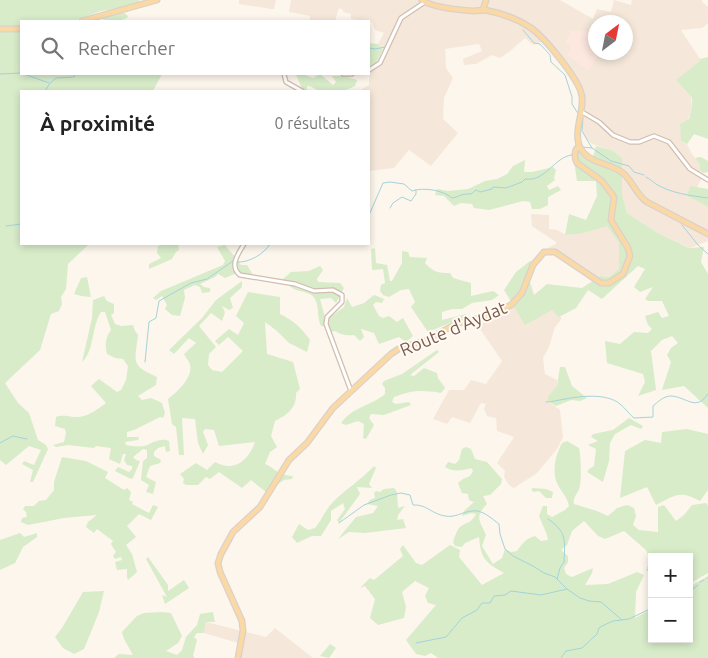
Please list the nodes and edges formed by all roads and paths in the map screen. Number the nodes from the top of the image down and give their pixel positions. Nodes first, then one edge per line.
1 (157, 0) edge
2 (486, 0) edge
3 (423, 1) edge
4 (483, 10) junction
5 (86, 20) edge
6 (0, 29) edge
7 (20, 29) edge
8 (370, 69) edge
9 (284, 75) edge
10 (300, 90) edge
11 (582, 112) junction
12 (579, 146) junction
13 (708, 180) edge
14 (708, 234) edge
15 (244, 245) edge
16 (352, 392) junction
17 (238, 658) edge

1 - 5 main road
2 - 4 main road
3 - 4 main road
3 - 8 street
4 - 11 main road
6 - 7 main road
9 - 10 street
11 - 12 main road
11 - 13 street
12 - 14 main road
12 - 16 main road, Route d'Aydat
15 - 16 street
16 - 17 main road, Route d'Aydat

